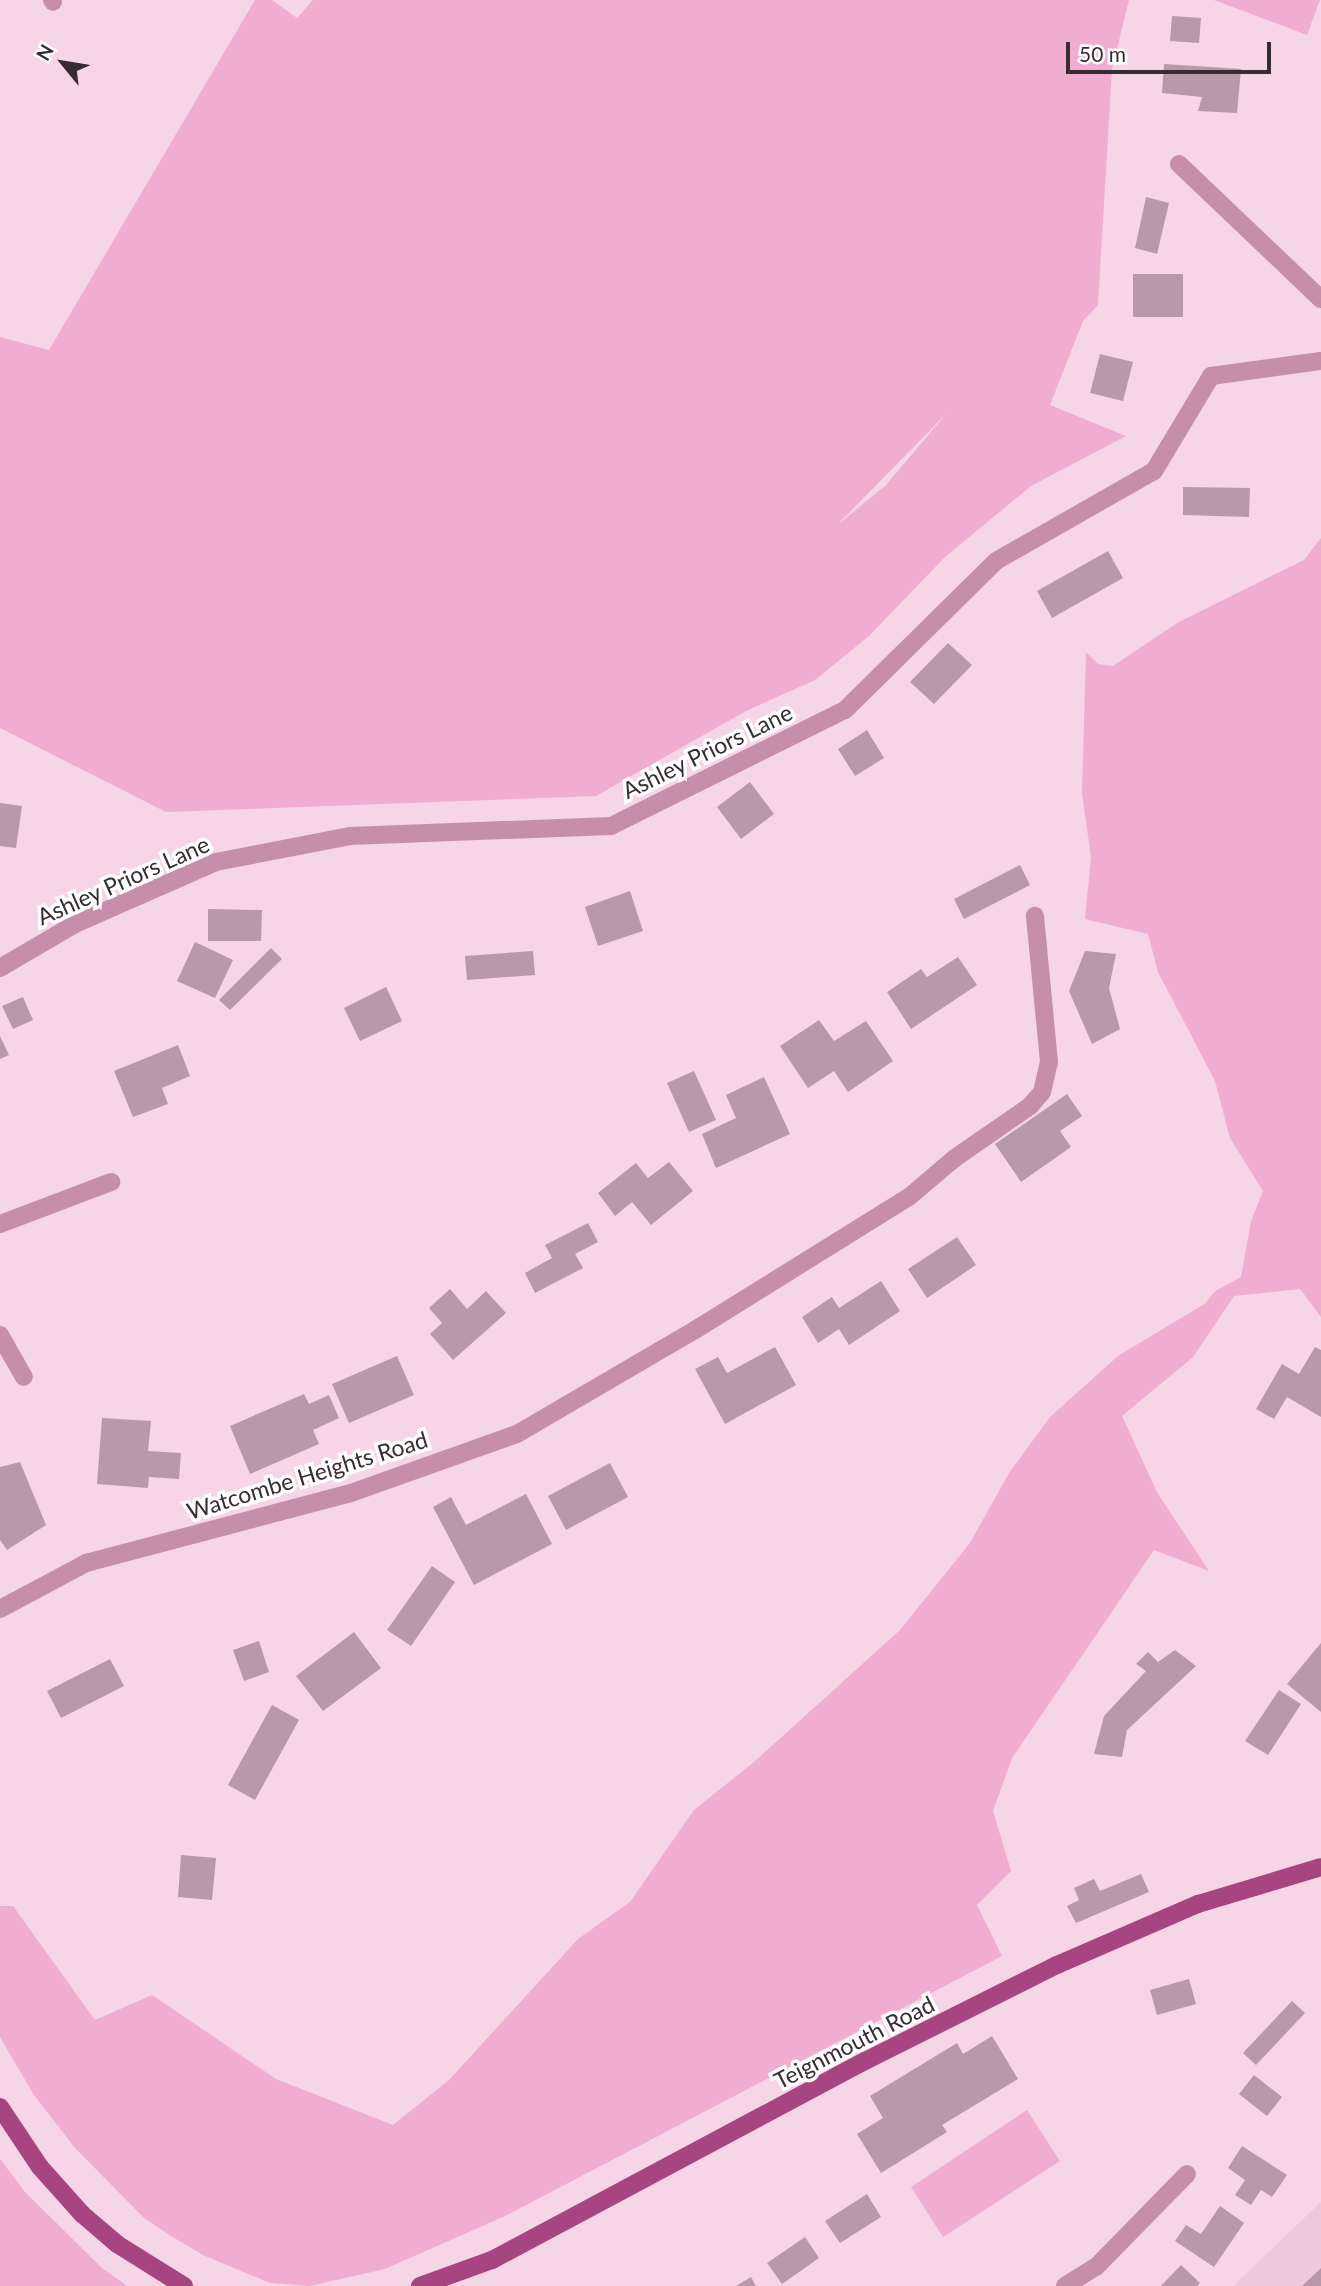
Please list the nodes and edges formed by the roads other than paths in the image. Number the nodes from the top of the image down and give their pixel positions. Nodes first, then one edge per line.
1 (1179, 164) dead end
2 (1321, 299) edge
3 (1321, 361) edge
4 (1035, 916) dead end
5 (0, 968) edge
6 (111, 1182) dead end
7 (0, 1224) edge
8 (0, 1335) edge
9 (24, 1377) dead end
10 (0, 1609) edge
11 (1321, 1867) edge
12 (0, 2107) edge
13 (1187, 2174) dead end
14 (184, 2286) edge
15 (420, 2286) edge
16 (1065, 2286) edge

1 - 2 street
3 - 5 street, Ashley Priors Lane
4 - 10 street, Watcombe Heights Road
6 - 7 street
8 - 9 street
11 - 15 main road, Teignmouth Road
12 - 14 main road
13 - 16 street

